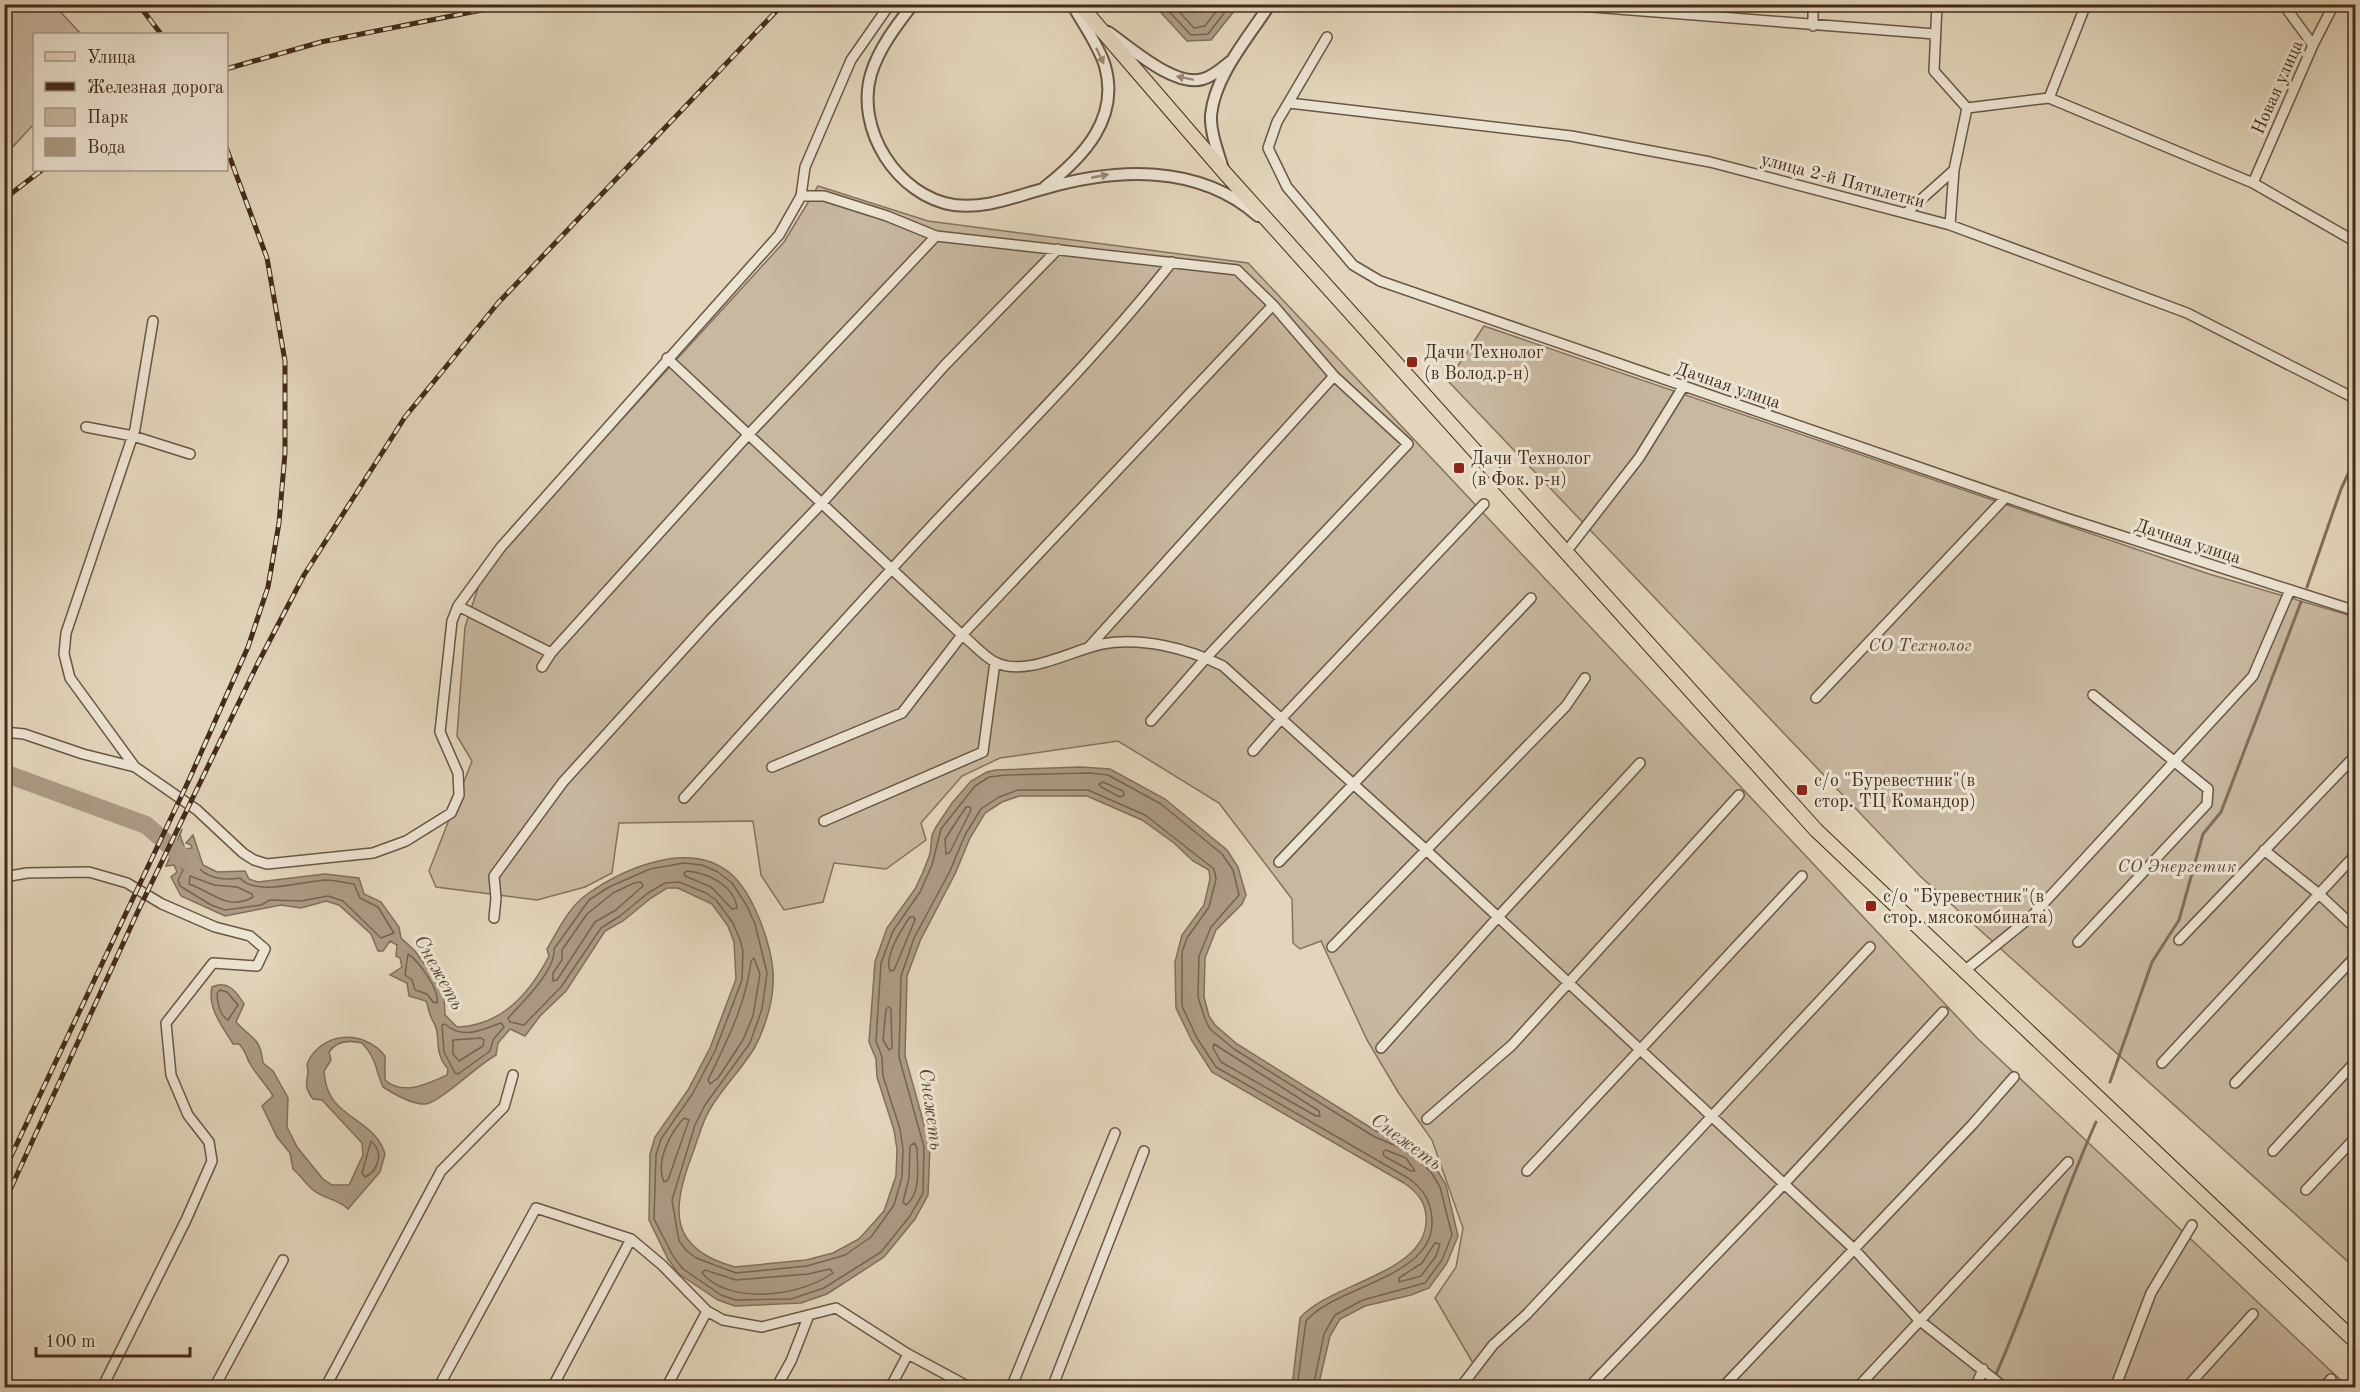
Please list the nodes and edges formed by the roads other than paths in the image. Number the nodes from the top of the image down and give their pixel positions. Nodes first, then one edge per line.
1 (890, 4) edge
2 (913, 4) edge
3 (1072, 4) edge
4 (1079, 4) edge
5 (1270, 4) edge
6 (1554, 4) edge
7 (1686, 4) edge
8 (1813, 4) edge
9 (1936, 4) edge
10 (2086, 4) edge
11 (2283, 4) edge
12 (2334, 4) edge
13 (1686, 16) junction
14 (1094, 22) junction
15 (1813, 26) junction
16 (1935, 34) junction
17 (1327, 37) dead end
18 (2313, 45) junction
19 (1236, 57) junction
20 (2049, 98) junction
21 (1289, 103) junction
22 (1967, 108) junction
23 (1954, 170) junction
24 (1224, 172) junction
25 (2253, 183) junction
26 (1043, 189) junction
27 (801, 196) junction
28 (1906, 213) junction
29 (1950, 225) junction
30 (936, 236) junction
31 (1286, 241) junction
32 (2355, 242) edge
33 (1058, 249) junction
34 (1172, 262) junction
35 (1273, 305) junction
36 (153, 321) dead end
37 (667, 358) junction
38 (1334, 376) junction
39 (1683, 387) junction
40 (2355, 399) edge
41 (86, 427) dead end
42 (748, 435) junction
43 (133, 436) junction
44 (190, 454) dead end
45 (2006, 497) junction
46 (822, 503) junction
47 (1484, 504) dead end
48 (1566, 552) junction
49 (891, 569) junction
50 (2290, 590) junction
51 (1531, 598) dead end
52 (458, 606) junction
53 (2355, 611) edge
54 (962, 635) junction
55 (1087, 649) junction
56 (551, 653) junction
57 (1206, 658) junction
58 (995, 662) junction
59 (542, 667) dead end
60 (1585, 678) dead end
61 (2093, 695) dead end
62 (1816, 698) dead end
63 (1281, 718) junction
64 (1150, 721) dead end
65 (4, 732) edge
66 (1253, 751) dead end
67 (2355, 755) edge
68 (1640, 763) dead end
69 (2174, 763) junction
70 (135, 767) junction
71 (772, 767) dead end
72 (1353, 784) junction
73 (1739, 795) dead end
74 (684, 798) dead end
75 (824, 821) dead end
76 (1426, 850) junction
77 (2264, 850) junction
78 (2355, 854) edge
79 (1280, 862) dead end
80 (1802, 876) dead end
81 (4, 877) edge
82 (2319, 894) junction
83 (1498, 917) junction
84 (494, 918) dead end
85 (2355, 929) edge
86 (2179, 940) dead end
87 (2078, 942) dead end
88 (1332, 946) dead end
89 (1870, 946) dead end
90 (2355, 956) edge
91 (1963, 972) junction
92 (1570, 984) junction
93 (1943, 1012) dead end
94 (1381, 1048) dead end
95 (1640, 1050) junction
96 (2355, 1061) edge
97 (2162, 1063) dead end
98 (513, 1075) dead end
99 (2014, 1077) dead end
100 (2235, 1083) dead end
101 (1711, 1116) junction
102 (1427, 1119) dead end
103 (1115, 1133) dead end
104 (2355, 1137) edge
105 (1144, 1150) dead end
106 (2273, 1151) dead end
107 (2068, 1162) dead end
108 (1527, 1171) dead end
109 (1784, 1184) junction
110 (2306, 1190) dead end
111 (2192, 1225) dead end
112 (631, 1239) junction
113 (1854, 1249) junction
114 (283, 1260) dead end
115 (707, 1311) junction
116 (2253, 1314) dead end
117 (809, 1315) junction
118 (1919, 1320) junction
119 (2355, 1342) edge
120 (908, 1354) junction
121 (1983, 1369) junction
122 (2331, 1379) dead end
123 (102, 1388) edge
124 (214, 1388) edge
125 (326, 1388) edge
126 (438, 1388) edge
127 (552, 1388) edge
128 (666, 1388) edge
129 (776, 1388) edge
130 (890, 1388) edge
131 (971, 1388) edge
132 (1011, 1388) edge
133 (1052, 1388) edge
134 (1460, 1388) edge
135 (1588, 1388) edge
136 (1722, 1388) edge
137 (1857, 1388) edge
138 (1975, 1388) edge
139 (2005, 1388) edge
140 (2115, 1388) edge
141 (2186, 1388) edge
142 (2324, 1388) edge

1 - 27 street
2 - 26 street
3 -> 26 street
4 - 14 main road
5 - 19 street
6 - 13 street
7 - 13 street
8 - 15 street
9 - 16 street
10 - 20 street
11 - 18 street
12 - 18 street, Новая улица
13 - 15 street
19 -> 14 street
14 - 24 main road
15 - 16 street
16 - 22 street
17 - 21 street, Дачная улица
18 - 25 street, Новая улица
19 - 24 street
20 - 22 street
20 - 25 street
21 - 28 street, улица 2-й Пятилетки
21 - 39 street, Дачная улица
22 - 23 street
23 - 28 street
23 - 29 street
24 - 31 main road
25 - 32 street
26 -> 31 street
27 - 30 street
27 - 37 street
28 - 29 street, улица 2-й Пятилетки
29 - 40 street, улица 2-й Пятилетки
30 - 33 street
30 - 42 street
31 - 48 main road
33 - 34 street
33 - 46 street
34 - 35 street
34 - 49 street
35 - 38 street
35 - 54 street
36 - 43 street
37 - 42 street
37 - 52 street
38 - 55 street
38 - 57 street
39 - 45 street, Дачная улица
39 - 48 street
41 - 43 street
42 - 46 street
42 - 56 street
43 - 44 street
43 - 70 street
45 - 50 street, Дачная улица
45 - 62 street
46 - 49 street
46 - 84 street
47 - 63 street
48 - 91 main road
49 - 54 street
49 - 74 street
50 - 53 street, Дачная улица
50 - 69 street
51 - 72 street
52 - 56 street
52 - 70 street
54 - 58 street
54 - 71 street
55 - 57 street
55 - 58 street
56 - 59 street
57 - 63 street
57 - 64 street
58 - 75 street
60 - 76 street
61 - 69 street
63 - 66 street
63 - 72 street
65 - 70 street
67 - 77 street
68 - 83 street
69 - 87 street
69 - 91 street
72 - 76 street
72 - 79 street
73 - 92 street
76 - 83 street
76 - 88 street
77 - 82 street
77 - 86 street
78 - 82 street
80 - 95 street
81 - 123 street
82 - 85 street
82 - 97 street
83 - 92 street
83 - 94 street
89 - 101 street
90 - 100 street
91 - 119 main road
92 - 95 street
92 - 102 street
93 - 109 street
95 - 101 street
95 - 108 street
96 - 106 street
98 - 125 street
99 - 113 street
101 - 109 street
101 - 134 street
103 - 132 street
104 - 110 street
105 - 133 street
107 - 118 street
109 - 113 street
109 - 135 street
111 - 140 street
112 - 115 street
112 - 126 street
112 - 127 street
113 - 118 street
113 - 136 street
114 - 124 street
115 - 117 street
115 - 128 street
116 - 141 street
117 - 120 street
117 - 129 street
118 - 121 street
118 - 137 street
120 - 130 street
120 - 131 street
121 - 138 street
121 - 139 street
122 - 142 street

